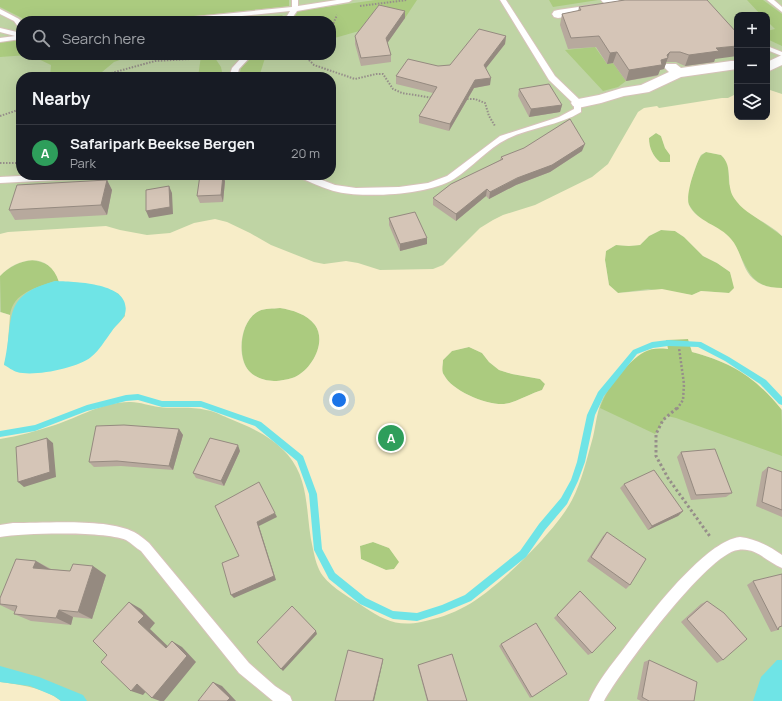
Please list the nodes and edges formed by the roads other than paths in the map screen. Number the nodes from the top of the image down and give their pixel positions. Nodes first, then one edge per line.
1 (295, 0) edge
2 (349, 0) edge
3 (503, 0) edge
4 (770, 0) edge
5 (613, 1) edge
6 (295, 9) junction
7 (782, 10) edge
8 (0, 11) edge
9 (558, 14) dead end
10 (224, 16) edge
11 (290, 16) edge
12 (16, 19) edge
13 (0, 30) edge
14 (16, 35) edge
15 (16, 37) edge
16 (0, 40) edge
17 (770, 49) edge
18 (782, 54) edge
19 (782, 59) edge
20 (243, 60) edge
21 (734, 65) edge
22 (770, 66) edge
23 (235, 72) edge
24 (578, 103) junction
25 (16, 179) edge
26 (0, 180) edge
27 (316, 180) edge
28 (0, 531) edge
29 (782, 562) edge
30 (285, 701) edge
31 (596, 701) edge

1 - 6 lane
2 - 6 lane
3 - 24 lane
4 - 7 lane
5 - 9 street
6 - 10 lane
6 - 11 lane
8 - 12 lane
13 - 14 lane
15 - 16 lane
17 - 18 lane
19 - 22 street
20 - 23 lane
21 - 24 street
24 - 27 lane
25 - 26 lane
28 - 30 lane
29 - 31 lane

